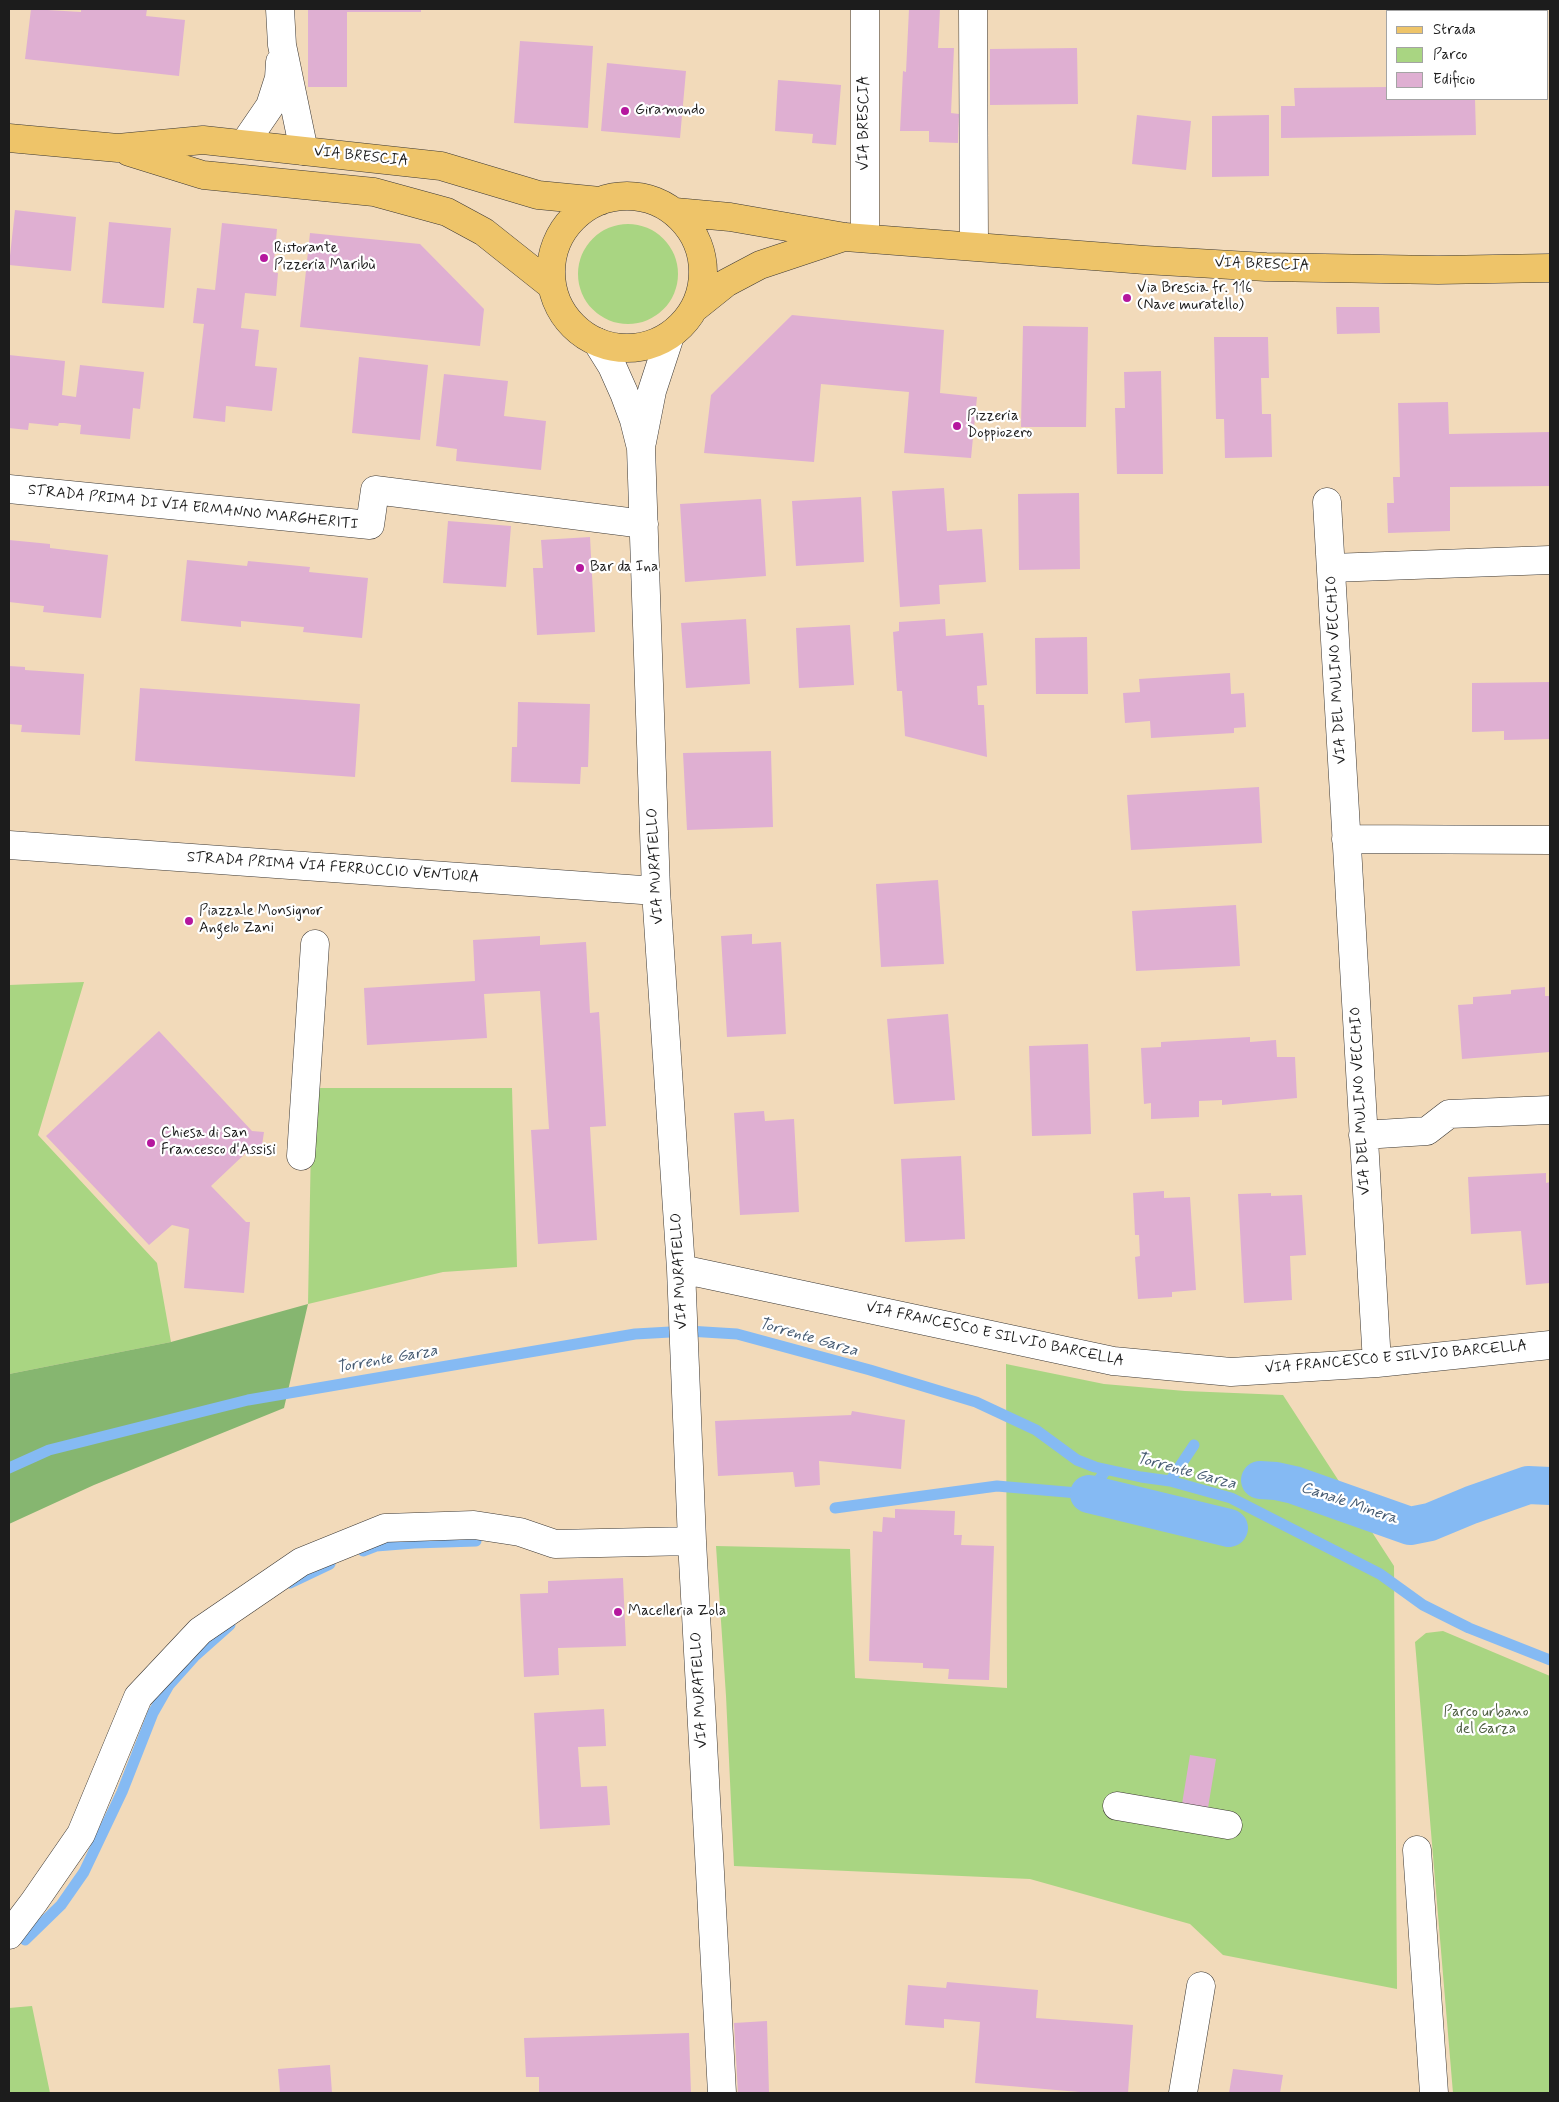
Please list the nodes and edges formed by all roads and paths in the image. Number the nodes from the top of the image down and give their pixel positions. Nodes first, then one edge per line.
1 (280, 9) edge
2 (865, 9) edge
3 (974, 9) edge
4 (282, 45) junction
5 (9, 138) edge
6 (244, 144) junction
7 (118, 148) junction
8 (304, 151) junction
9 (600, 201) junction
10 (675, 212) junction
11 (855, 237) junction
12 (974, 246) junction
13 (1550, 268) edge
14 (552, 286) junction
15 (696, 307) junction
16 (670, 336) junction
17 (597, 342) junction
18 (641, 448) junction
19 (9, 489) edge
20 (1327, 502) dead end
21 (644, 524) junction
22 (1550, 560) edge
23 (1331, 568) junction
24 (1346, 839) junction
25 (1550, 840) edge
26 (9, 846) edge
27 (656, 890) junction
28 (315, 944) dead end
29 (1550, 1110) edge
30 (1363, 1135) junction
31 (301, 1156) dead end
32 (682, 1280) junction
33 (1550, 1345) edge
34 (1377, 1363) junction
35 (692, 1541) junction
36 (1117, 1806) dead end
37 (1228, 1825) dead end
38 (1417, 1850) dead end
39 (9, 1935) edge
40 (1201, 1986) dead end
41 (1434, 2080) edge
42 (722, 2093) edge
43 (1183, 2093) edge

1 - 4 street
2 - 11 street, VIA BRESCIA
3 - 12 street
4 - 6 street
4 - 8 street
5 - 7 main road, VIA BRESCIA
6 - 7 main road, VIA BRESCIA
6 - 8 main road, VIA BRESCIA
7 - 14 main road, VIA BRESCIA
8 - 9 main road, VIA BRESCIA
9 - 10 main road, VIA BRESCIA
9 - 14 main road, VIA BRESCIA
10 - 11 main road, VIA BRESCIA
10 - 15 main road, VIA BRESCIA
11 - 12 main road, VIA BRESCIA
11 - 15 main road, VIA BRESCIA
12 - 13 main road, VIA BRESCIA
14 - 17 main road, VIA BRESCIA
15 - 16 main road, VIA BRESCIA
16 - 17 main road, VIA BRESCIA
16 - 18 street, VIA MURATELLO
17 - 18 street, VIA MURATELLO
18 - 21 street, VIA MURATELLO
19 - 21 street, STRADA PRIMA DI VIA ERMANNO MARGHERITI
20 - 23 street, VIA DEL MULINO VECCHIO
21 - 27 street, VIA MURATELLO
22 - 23 street
23 - 24 street, VIA DEL MULINO VECCHIO
24 - 25 street
24 - 30 street, VIA DEL MULINO VECCHIO
26 - 27 street, STRADA PRIMA VIA FERRUCCIO VENTURA
27 - 32 street, VIA MURATELLO
28 - 31 street
29 - 30 street
30 - 34 street, VIA DEL MULINO VECCHIO
32 - 34 street, VIA FRANCESCO E SILVIO BARCELLA
32 - 35 street, VIA MURATELLO
33 - 34 street, VIA FRANCESCO E SILVIO BARCELLA
35 - 39 street
35 - 42 street, VIA MURATELLO
36 - 37 street
38 - 41 street
40 - 43 street

